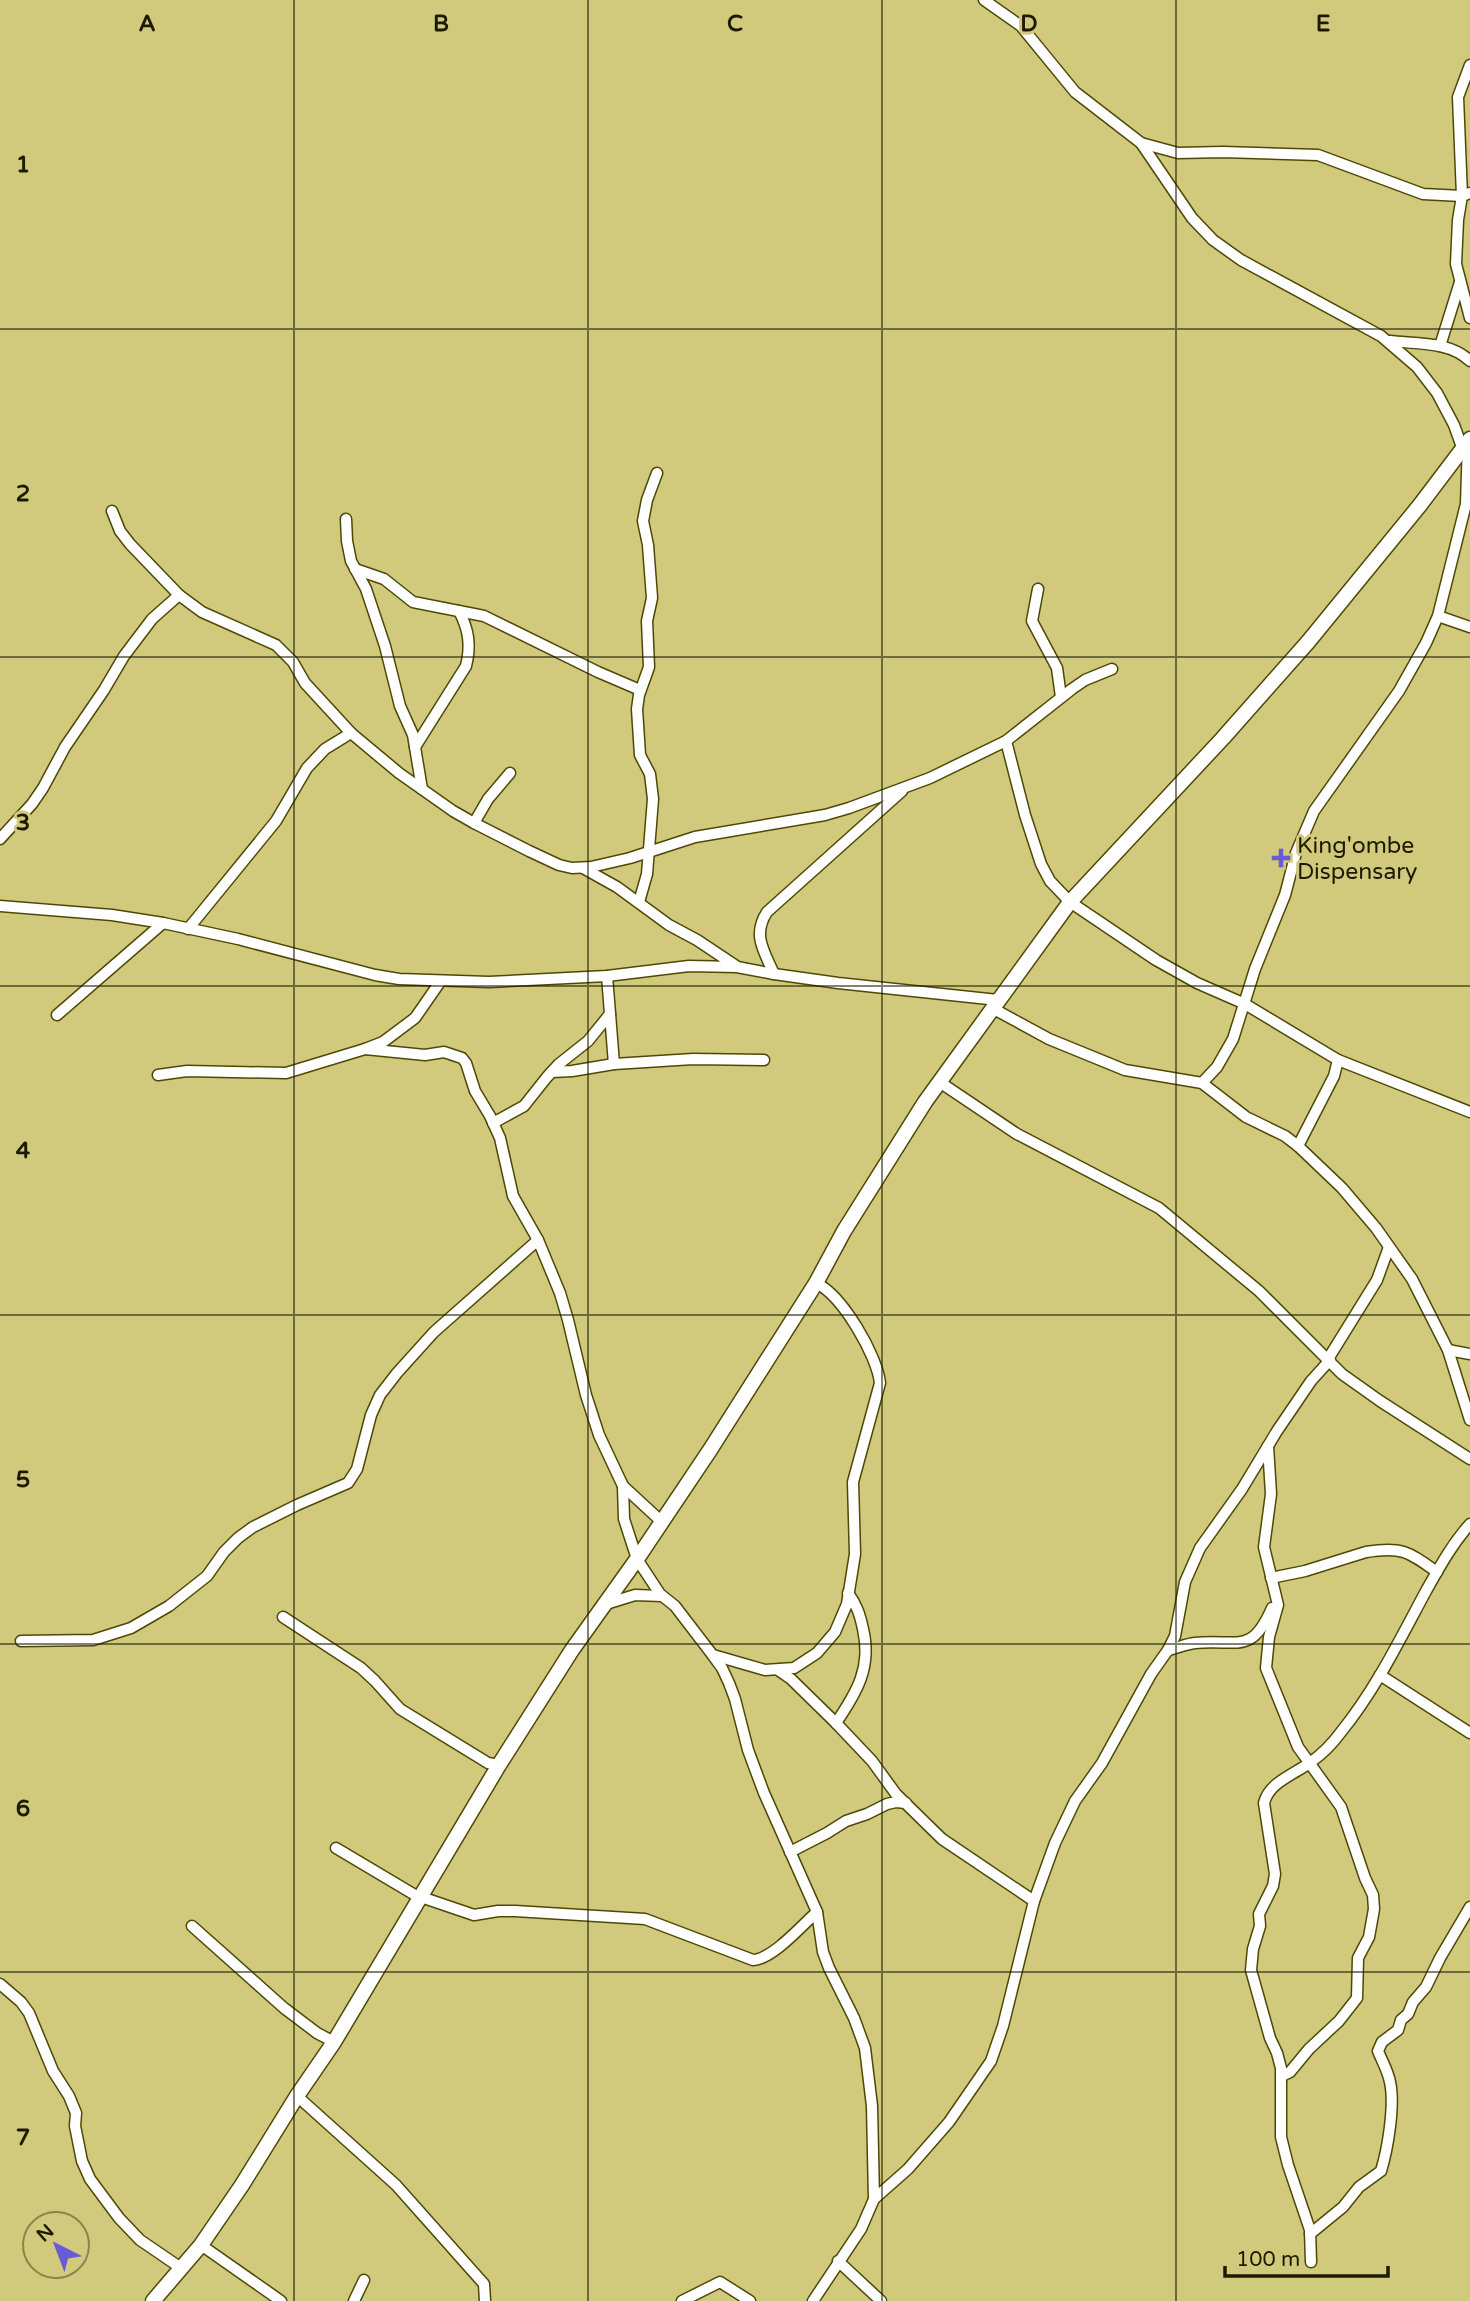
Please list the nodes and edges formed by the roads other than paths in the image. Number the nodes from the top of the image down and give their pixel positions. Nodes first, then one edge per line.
1 (984, 0) edge
2 (1470, 65) edge
3 (1141, 143) junction
4 (1466, 195) edge
5 (1460, 282) junction
6 (1470, 318) edge
7 (1387, 341) junction
8 (1440, 346) junction
9 (1470, 361) edge
10 (1467, 444) edge
11 (657, 473) dead end
12 (112, 511) dead end
13 (346, 519) dead end
14 (355, 569) junction
15 (1038, 589) dead end
16 (178, 595) junction
17 (459, 611) junction
18 (1438, 616) junction
19 (1470, 627) edge
20 (1112, 669) dead end
21 (640, 690) junction
22 (1061, 697) junction
23 (351, 733) junction
24 (1006, 741) junction
25 (415, 747) junction
26 (510, 773) dead end
27 (908, 786) junction
28 (422, 789) junction
29 (474, 823) junction
30 (0, 839) edge
31 (649, 852) junction
32 (583, 868) junction
33 (639, 902) junction
34 (1070, 902) junction
35 (0, 906) edge
36 (163, 923) junction
37 (188, 929) junction
38 (737, 967) junction
39 (774, 974) junction
40 (607, 976) junction
41 (440, 982) junction
42 (995, 1004) junction
43 (1245, 1004) junction
44 (610, 1014) junction
45 (57, 1015) dead end
46 (365, 1049) junction
47 (764, 1060) dead end
48 (1338, 1060) junction
49 (614, 1064) junction
50 (552, 1072) junction
51 (158, 1075) dead end
52 (941, 1083) junction
53 (1202, 1083) junction
54 (1470, 1112) edge
55 (493, 1122) junction
56 (1298, 1146) junction
57 (538, 1241) junction
58 (1389, 1247) junction
59 (816, 1283) junction
60 (1448, 1350) junction
61 (1470, 1354) edge
62 (1329, 1359) junction
63 (1470, 1420) edge
64 (1268, 1446) junction
65 (1470, 1459) edge
66 (623, 1486) junction
67 (662, 1522) junction
68 (1470, 1524) edge
69 (637, 1559) junction
70 (1437, 1572) junction
71 (1271, 1578) junction
72 (848, 1593) junction
73 (662, 1595) junction
74 (1277, 1598) junction
75 (603, 1604) junction
76 (283, 1616) dead end
77 (21, 1641) dead end
78 (1168, 1650) junction
79 (713, 1655) junction
80 (778, 1670) junction
81 (1380, 1675) junction
82 (836, 1723) junction
83 (1470, 1732) edge
84 (1310, 1762) junction
85 (499, 1765) junction
86 (906, 1803) junction
87 (337, 1848) dead end
88 (790, 1852) junction
89 (421, 1898) junction
90 (1034, 1901) junction
91 (1470, 1907) edge
92 (817, 1912) junction
93 (192, 1926) dead end
94 (0, 1984) edge
95 (334, 2042) junction
96 (1282, 2076) junction
97 (297, 2095) junction
98 (874, 2199) junction
99 (1310, 2234) junction
100 (201, 2245) junction
101 (838, 2261) junction
102 (1311, 2262) dead end
103 (181, 2268) junction
104 (364, 2280) dead end
105 (153, 2301) edge
106 (281, 2301) edge
107 (354, 2301) edge
108 (485, 2301) edge
109 (682, 2301) edge
110 (750, 2301) edge
111 (813, 2301) edge
112 (881, 2301) edge

1 - 3 street
2 - 4 street
3 - 4 street
3 - 7 street
4 - 5 street
5 - 6 street
5 - 8 street
7 - 8 street
7 - 10 street
8 - 9 street
10 - 18 street
10 - 34 street
11 - 21 street
12 - 16 street
13 - 14 street
14 - 17 street
14 - 25 street
15 - 22 street
16 - 23 street
16 - 30 street
17 - 21 street
17 - 25 street
18 - 19 street
18 - 43 street
20 - 22 street
21 - 31 street
22 - 24 street
23 - 28 street
23 - 37 street
24 - 27 street
24 - 34 street
25 - 28 street
26 - 29 street
27 - 31 street
27 - 39 street
28 - 29 street
29 - 32 street
31 - 32 street
31 - 33 street
32 - 33 street
33 - 38 street
34 - 42 street
34 - 43 street
35 - 36 street
36 - 37 street
36 - 45 street
37 - 41 street
38 - 39 street
38 - 40 street
39 - 42 street
40 - 41 street
40 - 44 street
41 - 46 street
42 - 52 street
42 - 53 street
43 - 48 street
43 - 53 street
44 - 49 street
44 - 50 street
46 - 51 street
46 - 55 street
47 - 49 street
48 - 54 street
48 - 56 street
49 - 50 street
50 - 55 street
52 - 59 street
52 - 62 street
53 - 56 street
55 - 57 street
56 - 58 street
57 - 66 street
57 - 77 street
58 - 60 street
58 - 62 street
59 - 67 street
59 - 72 street
60 - 61 street
60 - 63 street
62 - 64 street
62 - 65 street
64 - 71 street
64 - 78 street
66 - 67 street
66 - 69 street
67 - 69 street
68 - 70 street
69 - 73 street
69 - 75 street
70 - 71 street
70 - 81 street
71 - 74 street
72 - 80 street
72 - 82 street
73 - 75 street
73 - 79 street
74 - 78 street
74 - 84 street
75 - 85 street
76 - 85 street
78 - 90 street
79 - 80 street
79 - 88 street
80 - 82 street
81 - 83 street
81 - 84 street
82 - 86 street
84 - 96 street
84 - 96 street
85 - 89 street
86 - 88 street
86 - 90 street
87 - 89 street
88 - 92 street
89 - 92 street
89 - 95 street
90 - 98 street
91 - 99 street
92 - 98 street
93 - 95 street
94 - 103 street
95 - 97 street
96 - 99 street
97 - 100 street
97 - 108 street
98 - 101 street
99 - 102 street
100 - 103 street
100 - 106 street
101 - 111 street
101 - 112 street
103 - 105 street
104 - 107 street
109 - 110 street

